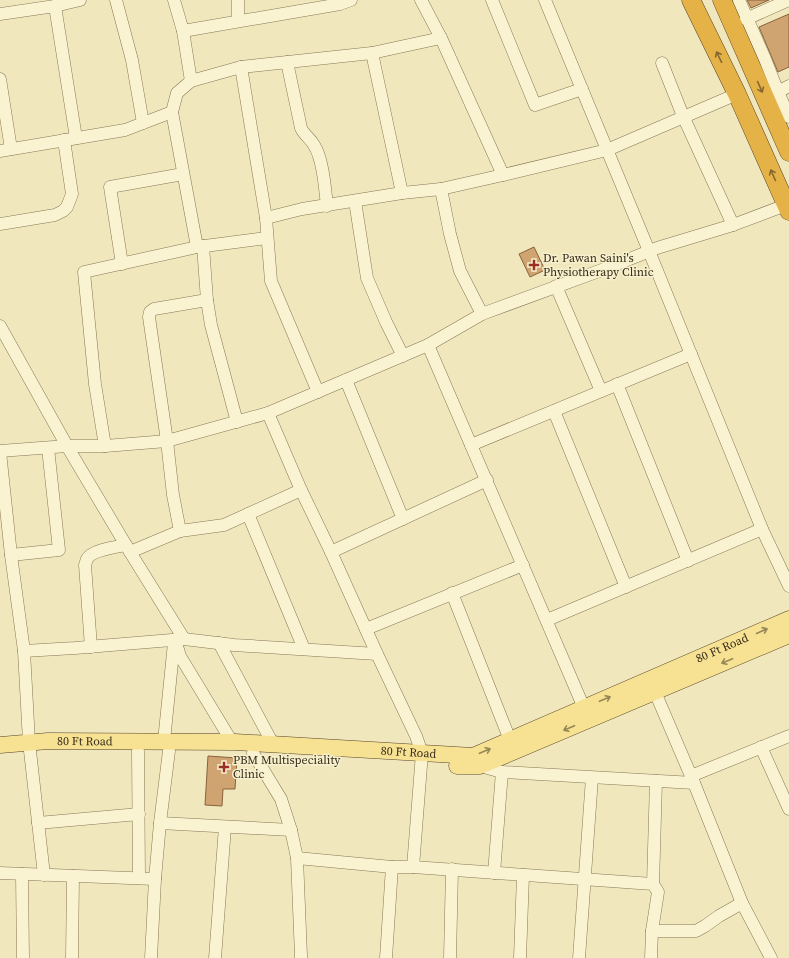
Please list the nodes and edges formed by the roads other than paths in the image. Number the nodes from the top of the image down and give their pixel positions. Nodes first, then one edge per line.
1 (80, 0) edge
2 (116, 0) edge
3 (174, 0) edge
4 (238, 0) edge
5 (351, 0) edge
6 (421, 0) edge
7 (492, 0) edge
8 (545, 0) edge
9 (691, 0) edge
10 (722, 0) edge
11 (738, 0) edge
12 (789, 0) edge
13 (305, 5) edge
14 (55, 6) junction
15 (0, 14) edge
16 (746, 18) junction
17 (238, 21) junction
18 (183, 31) junction
19 (441, 38) junction
20 (372, 53) junction
21 (287, 62) junction
22 (662, 63) dead end
23 (242, 67) junction
24 (0, 79) edge
25 (191, 82) junction
26 (789, 86) edge
27 (582, 89) junction
28 (778, 92) junction
29 (737, 94) junction
30 (172, 112) junction
31 (683, 116) junction
32 (789, 117) edge
33 (143, 123) junction
34 (76, 138) junction
35 (64, 140) junction
36 (6, 150) edge
37 (607, 150) junction
38 (789, 152) edge
39 (183, 174) junction
40 (503, 175) junction
41 (441, 189) junction
42 (402, 193) junction
43 (355, 201) junction
44 (327, 206) junction
45 (788, 208) edge
46 (266, 218) junction
47 (0, 224) edge
48 (733, 225) junction
49 (267, 238) junction
50 (200, 247) junction
51 (649, 251) junction
52 (122, 264) junction
53 (556, 286) junction
54 (207, 300) junction
55 (482, 314) junction
56 (0, 326) edge
57 (428, 345) junction
58 (691, 354) junction
59 (403, 356) junction
60 (346, 380) junction
61 (617, 384) junction
62 (601, 391) junction
63 (318, 392) junction
64 (554, 411) junction
65 (268, 413) junction
66 (237, 422) junction
67 (167, 441) junction
68 (471, 445) junction
69 (67, 446) junction
70 (105, 446) junction
71 (48, 448) junction
72 (0, 452) edge
73 (487, 480) junction
74 (300, 490) junction
75 (248, 514) junction
76 (403, 519) junction
77 (180, 530) junction
78 (762, 530) junction
79 (128, 548) junction
80 (331, 552) junction
81 (11, 555) junction
82 (688, 560) junction
83 (523, 565) junction
84 (626, 586) junction
85 (789, 586) edge
86 (452, 594) junction
87 (789, 619) edge
88 (547, 620) junction
89 (366, 629) junction
90 (789, 635) edge
91 (178, 639) junction
92 (219, 643) junction
93 (91, 647) junction
94 (304, 649) junction
95 (24, 651) junction
96 (377, 654) junction
97 (652, 686) junction
98 (584, 708) junction
99 (789, 736) edge
100 (510, 740) junction
101 (232, 742) junction
102 (0, 744) edge
103 (273, 744) junction
104 (167, 746) junction
105 (30, 747) junction
106 (761, 747) junction
107 (138, 751) junction
108 (253, 753) junction
109 (0, 754) edge
110 (421, 759) junction
111 (480, 766) junction
112 (502, 772) junction
113 (592, 778) junction
114 (693, 779) junction
115 (656, 781) junction
116 (789, 809) edge
117 (139, 814) junction
118 (38, 823) junction
119 (160, 823) junction
120 (224, 827) junction
121 (291, 830) junction
122 (297, 858) junction
123 (392, 867) junction
124 (413, 867) junction
125 (452, 869) junction
126 (0, 873) edge
127 (494, 873) junction
128 (22, 874) junction
129 (44, 875) junction
130 (523, 875) junction
131 (73, 876) junction
132 (139, 878) junction
133 (155, 879) junction
134 (585, 879) junction
135 (653, 884) junction
136 (742, 903) junction
137 (652, 931) junction
138 (23, 958) edge
139 (72, 958) edge
140 (151, 958) edge
141 (215, 958) edge
142 (301, 958) edge
143 (386, 958) edge
144 (450, 958) edge
145 (520, 958) edge
146 (579, 958) edge
147 (651, 958) edge
148 (771, 958) edge

1 - 14 street
2 - 33 street
3 - 18 street
4 - 17 street
5 - 13 street
6 - 19 street
7 - 27 street
8 - 27 street
29 -> 9 highway
10 -> 38 highway
11 - 16 street
12 - 16 street
13 - 17 street
14 - 15 street
14 - 34 street
16 - 28 street
17 - 18 street
18 - 25 street
19 - 20 street
19 - 40 street
20 - 21 street
20 - 42 street
21 - 23 street
21 - 44 street
22 - 31 street
23 - 25 street
23 - 46 street
24 - 36 street
25 - 30 street
26 - 28 street
27 - 37 street
28 - 32 street
29 - 31 street
45 -> 29 highway
30 - 33 street
30 - 39 street
31 - 37 street
31 - 48 street
33 - 34 street
34 - 35 street
35 - 36 street
35 - 47 street
37 - 40 street
37 - 51 street
39 - 50 street
39 - 52 street
40 - 41 street
41 - 42 street
41 - 55 street
42 - 43 street
43 - 44 street
43 - 59 street
44 - 46 street
45 - 48 street
46 - 49 street
48 - 51 street
49 - 50 street
49 - 63 street
50 - 52 street
50 - 54 street
51 - 53 street
51 - 58 street
52 - 70 street
53 - 55 street
53 - 62 street
54 - 66 street
54 - 67 street
55 - 57 street
56 - 69 street
57 - 59 street
57 - 68 street
58 - 61 street
58 - 78 street
59 - 60 street
60 - 63 street
60 - 76 street
61 - 62 street
61 - 82 street
62 - 64 street
63 - 65 street
64 - 68 street
64 - 84 street
65 - 66 street
65 - 74 street
66 - 67 street
67 - 70 street
67 - 77 street
68 - 73 street
69 - 70 street
69 - 71 street
69 - 79 street
71 - 72 street
71 - 81 street
72 - 81 street
73 - 76 street
73 - 83 street
74 - 75 street
74 - 80 street
75 - 77 street
75 - 94 street
76 - 80 street
77 - 79 street
78 - 82 street
78 - 85 street
79 - 91 street
79 - 93 street
80 - 89 street
81 - 95 street
82 - 84 street
83 - 86 street
83 - 88 street
84 - 88 street
86 - 89 street
86 - 100 street
97 -> 87 main road, 80 Ft Road
88 - 98 street
89 - 96 street
90 -> 97 main road, 80 Ft Road
91 - 92 street
91 - 93 street
91 - 101 street
91 - 104 street
92 - 94 street
92 - 103 street
93 - 95 street
94 - 96 street
95 - 105 street
96 - 110 street
98 -> 97 main road, 80 Ft Road
97 -> 111 main road, 80 Ft Road
97 - 114 street
98 - 100 main road, 80 Ft Road
99 - 106 street
110 -> 100 main road, 80 Ft Road
101 - 103 main road, 80 Ft Road
101 - 104 main road, 80 Ft Road
102 - 105 main road, 80 Ft Road
103 - 110 main road, 80 Ft Road
104 - 105 main road, 80 Ft Road
104 - 107 main road, 80 Ft Road
104 - 108 main road, 80 Ft Road
104 - 119 street
105 - 107 main road, 80 Ft Road
105 - 109 main road, 80 Ft Road
105 - 118 street
106 - 114 street
106 - 116 street
107 - 117 street
108 - 110 main road, 80 Ft Road
108 - 121 street
110 - 111 main road, 80 Ft Road
110 - 124 street
111 - 112 street
112 - 113 street
112 - 127 street
113 - 115 street
113 - 134 street
114 - 115 street
114 - 136 street
115 - 135 street
117 - 118 street
117 - 132 street
118 - 129 street
119 - 120 street
119 - 133 street
120 - 121 street
120 - 141 street
121 - 122 street
122 - 123 street
122 - 142 street
123 - 124 street
123 - 143 street
124 - 125 street
125 - 127 street
125 - 144 street
126 - 128 street
127 - 130 street
128 - 129 street
128 - 138 street
129 - 131 street
130 - 134 street
130 - 145 street
131 - 132 street
131 - 139 street
132 - 133 street
133 - 140 street
134 - 135 street
134 - 146 street
135 - 137 street
136 - 137 street
136 - 148 street
137 - 147 street

